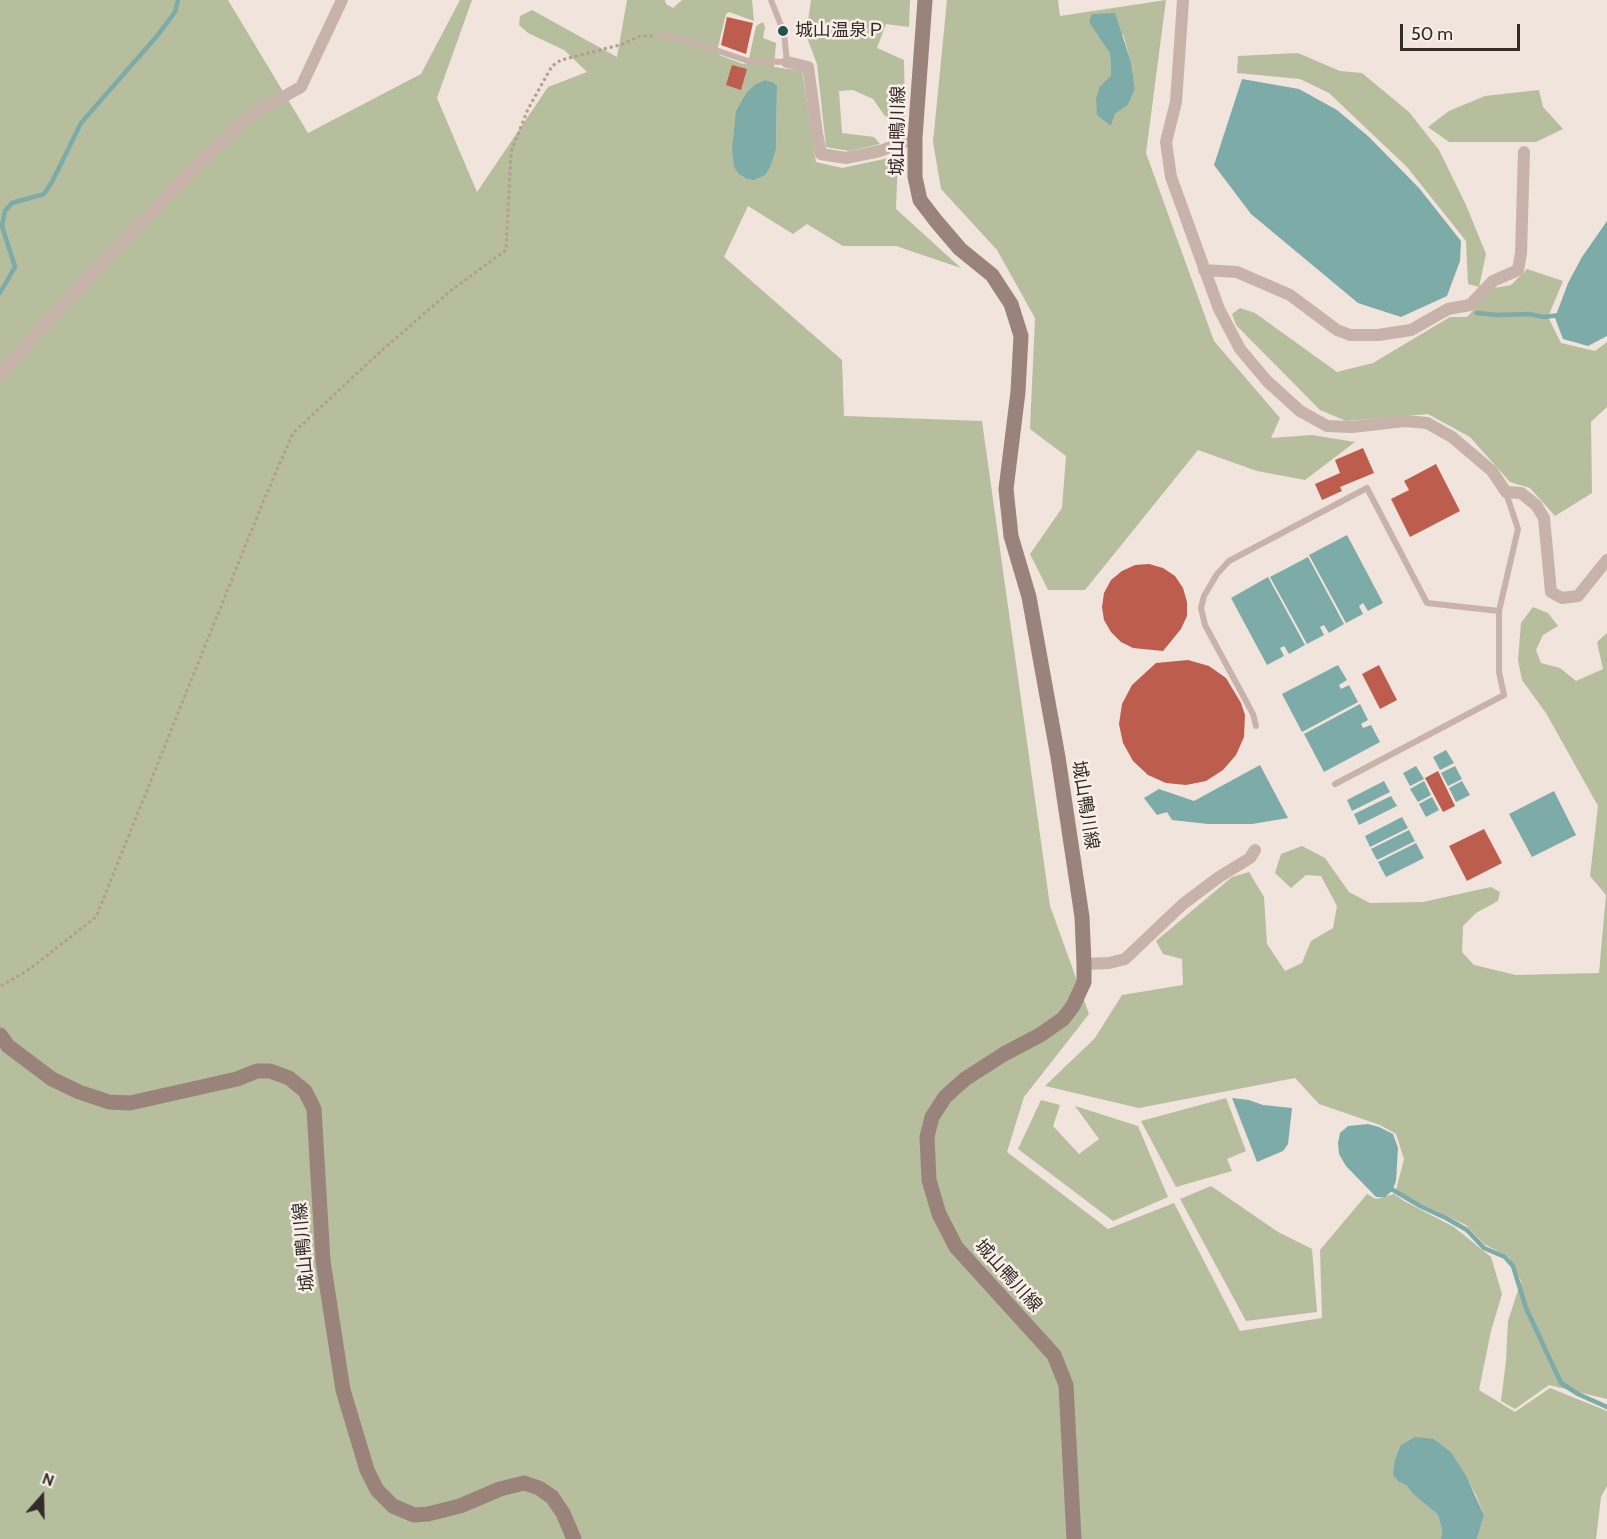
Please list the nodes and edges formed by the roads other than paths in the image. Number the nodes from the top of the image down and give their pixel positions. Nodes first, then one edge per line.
1 (342, 0) edge
2 (771, 0) edge
3 (925, 0) edge
4 (1183, 0) edge
5 (662, 35) road end
6 (787, 62) junction
7 (915, 138) junction
8 (1524, 152) dead end
9 (1204, 270) junction
10 (0, 375) edge
11 (1506, 492) junction
12 (1607, 560) edge
13 (1499, 611) junction
14 (1256, 726) dead end
15 (1335, 784) dead end
16 (1255, 850) dead end
17 (1084, 964) junction
18 (0, 1035) edge
19 (574, 1539) edge
20 (1074, 1539) edge

1 - 10 street
2 - 6 lane
3 - 7 main road, 城山鴨川線
4 - 9 street
5 - 6 lane
6 - 7 street
7 - 17 main road, 城山鴨川線
8 - 9 street
9 - 11 street
11 - 12 street
11 - 13 lane
13 - 14 lane
13 - 15 lane
16 - 17 street
17 - 20 main road, 城山鴨川線
18 - 19 main road, 城山鴨川線

